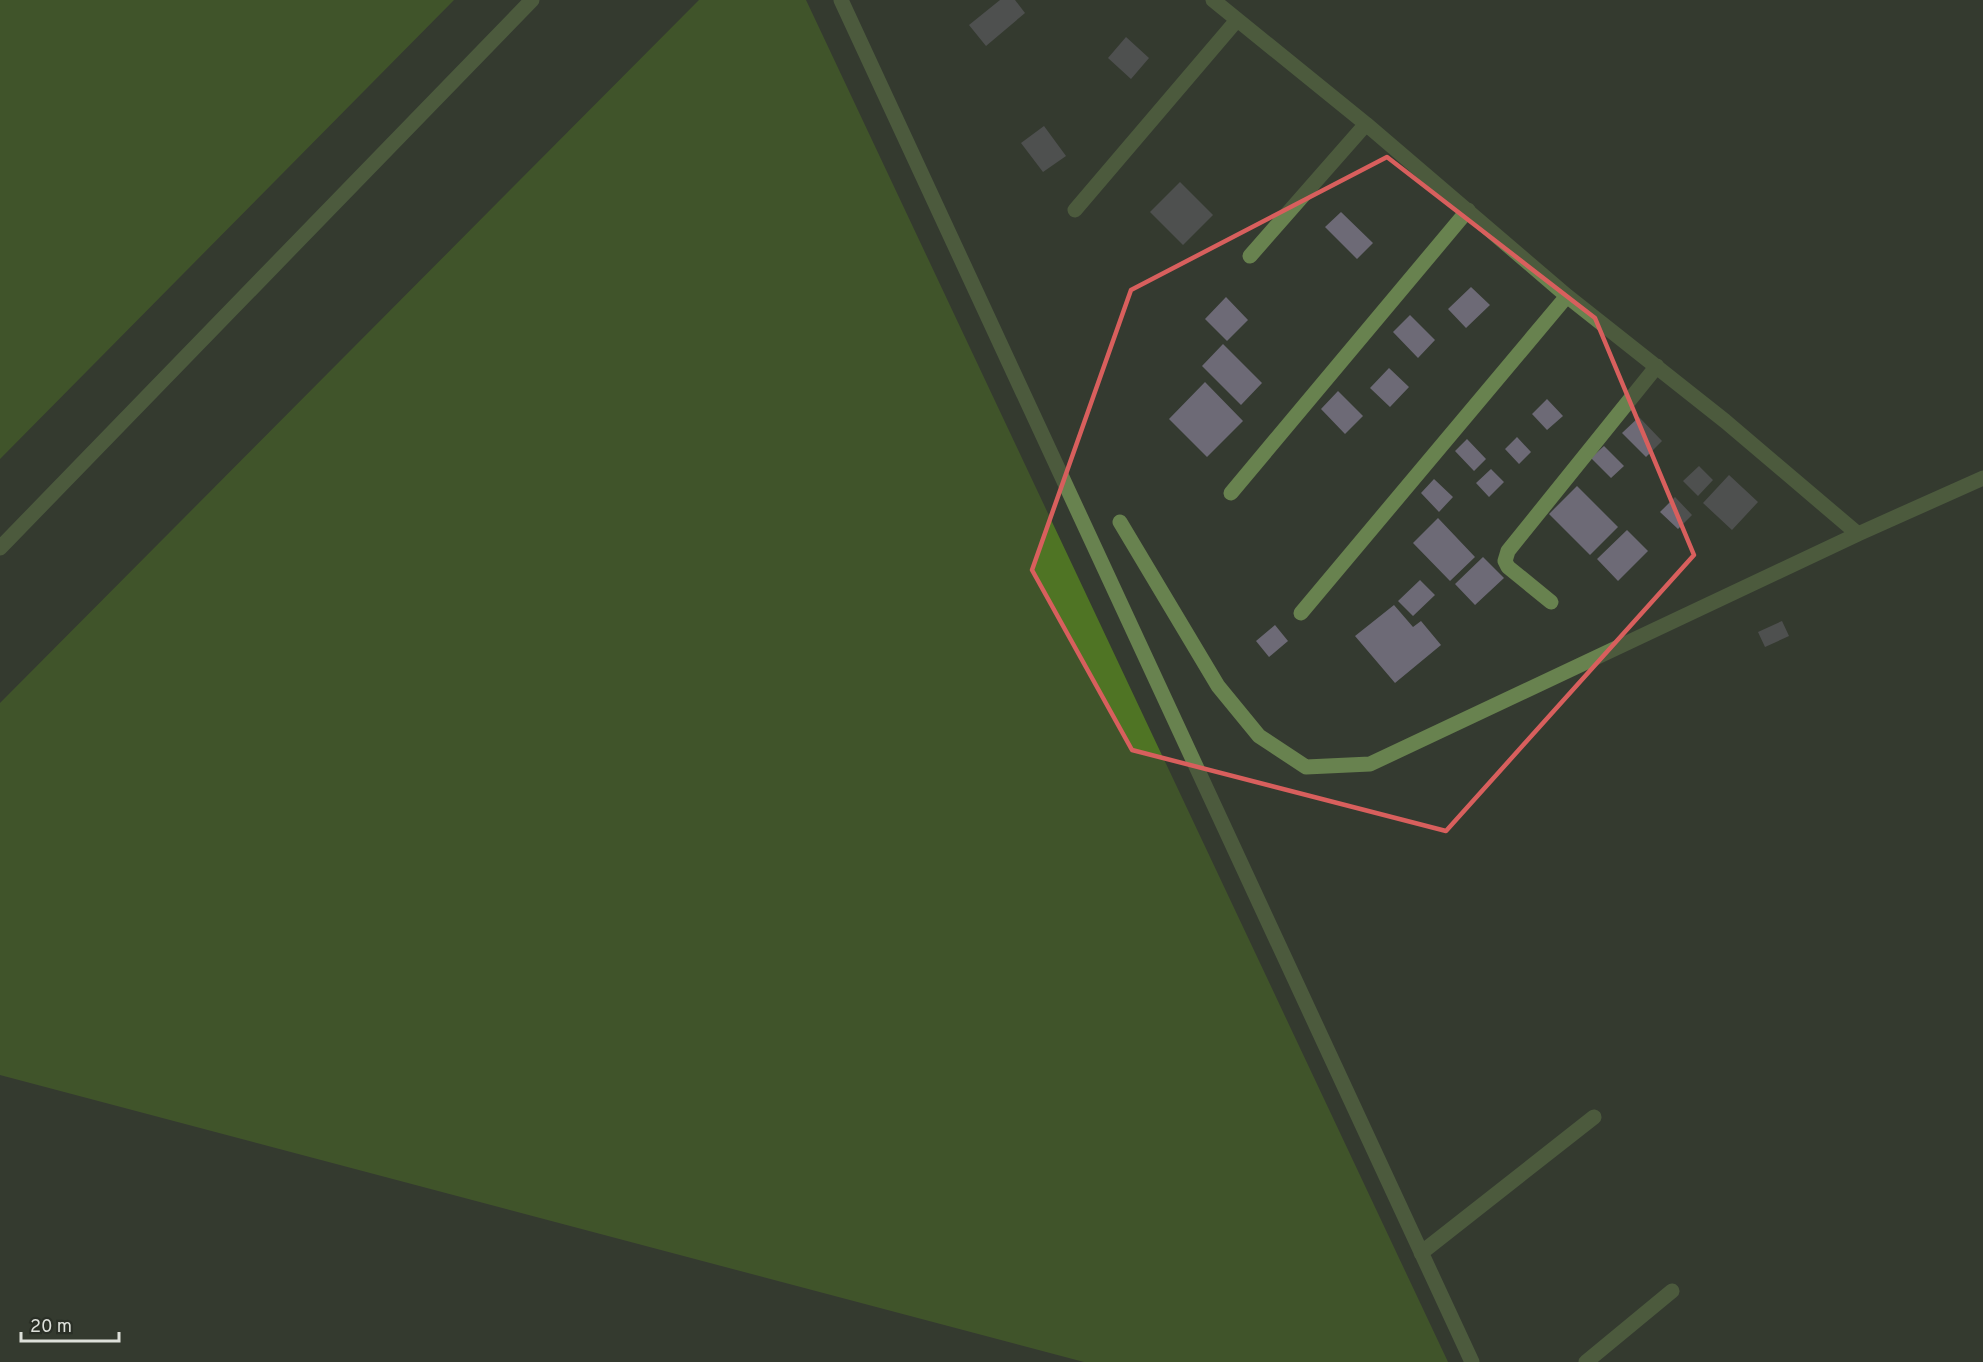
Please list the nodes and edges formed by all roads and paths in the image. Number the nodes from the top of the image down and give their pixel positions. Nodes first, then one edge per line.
1 (532, 0) edge
2 (841, 0) edge
3 (1213, 0) edge
4 (1238, 20) junction
5 (1366, 124) junction
6 (1075, 210) dead end
7 (1468, 210) junction
8 (1250, 256) dead end
9 (1567, 296) junction
10 (1657, 366) junction
11 (1983, 477) edge
12 (1231, 493) dead end
13 (1120, 522) dead end
14 (1858, 534) junction
15 (0, 548) edge
16 (1551, 602) dead end
17 (1301, 612) dead end
18 (1594, 1117) dead end
19 (1421, 1253) junction
20 (1672, 1292) dead end
21 (1593, 1360) edge
22 (1472, 1362) edge

1 - 15 street
2 - 19 street
3 - 4 street
4 - 5 street
4 - 6 street
5 - 7 street
5 - 8 street
7 - 9 street
7 - 12 street
9 - 10 street
9 - 17 street
10 - 14 street
10 - 16 street
11 - 14 street
13 - 14 street
18 - 19 street
19 - 22 street
20 - 21 street

